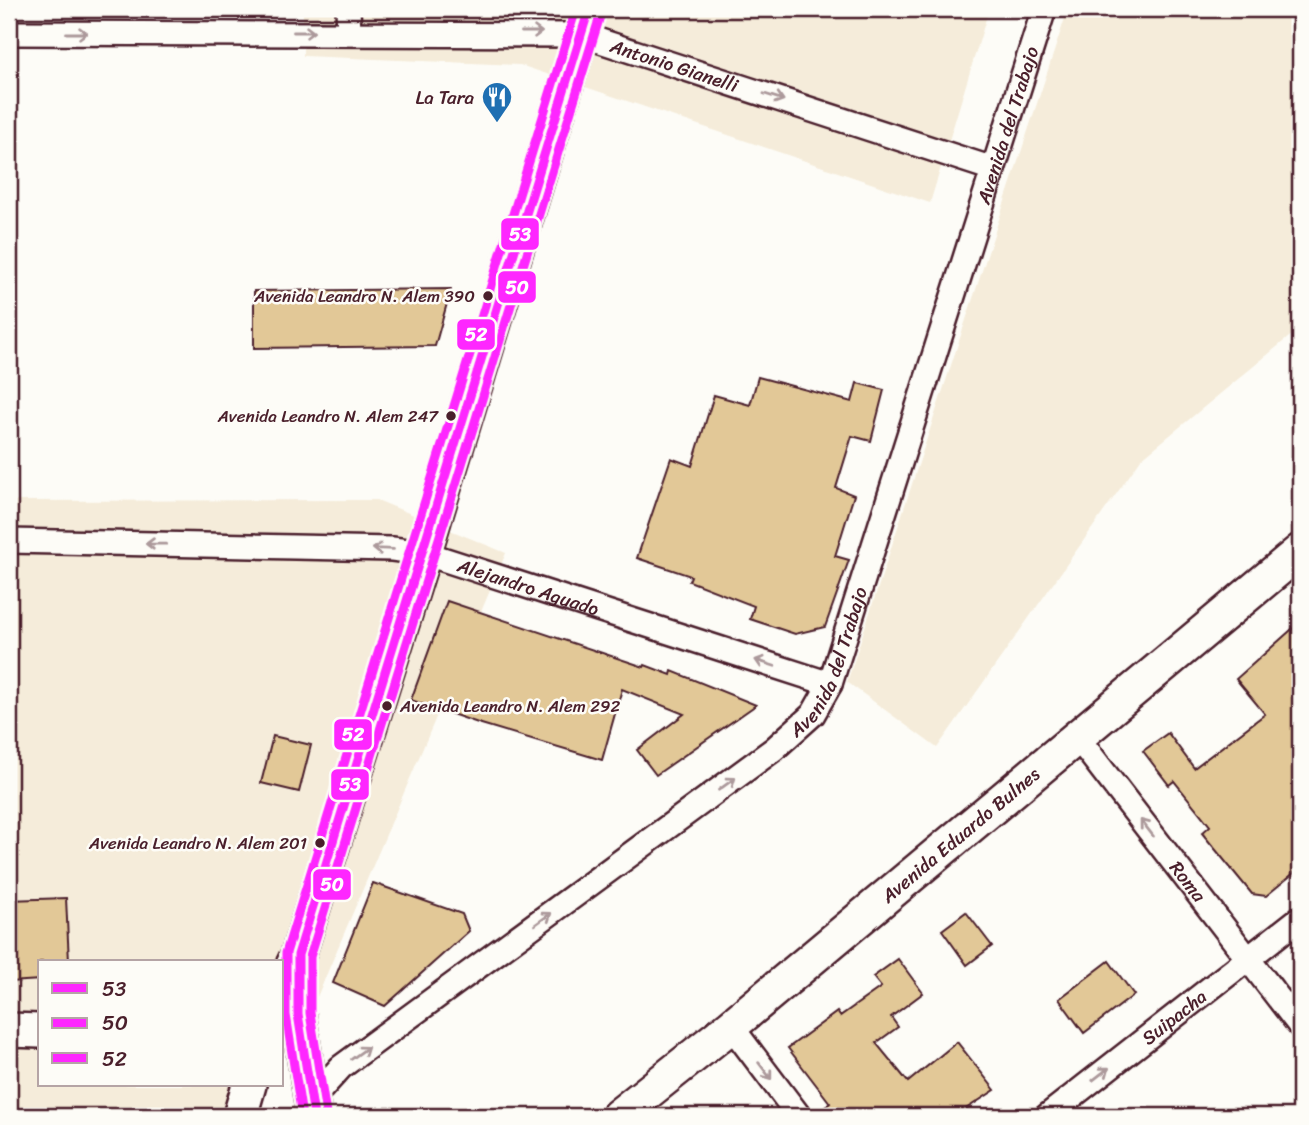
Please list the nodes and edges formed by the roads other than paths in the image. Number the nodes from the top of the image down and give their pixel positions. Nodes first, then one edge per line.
1 (348, 9) edge
2 (1044, 9) edge
3 (586, 22) edge
4 (349, 32) junction
5 (9, 33) edge
6 (993, 169) junction
7 (9, 541) edge
8 (1300, 551) edge
9 (424, 553) junction
10 (830, 684) junction
11 (1077, 737) junction
12 (1300, 918) edge
13 (298, 955) junction
14 (1248, 959) junction
15 (284, 984) edge
16 (732, 1026) junction
17 (1300, 1026) edge
18 (9, 1030) edge
19 (38, 1031) edge
20 (284, 1067) edge
21 (249, 1086) edge
22 (312, 1108) edge
23 (240, 1116) edge
24 (618, 1116) edge
25 (799, 1116) edge
26 (1047, 1116) edge

1 - 4 street
2 - 6 street, Avenida del Trabajo
4 -> 3 street, Antonio Gianelli
3 -> 6 street, Antonio Gianelli
3 - 9 main road
5 -> 4 street, Antonio Gianelli
6 - 10 street, Avenida del Trabajo
9 -> 7 street, Alejandro Aguado
8 - 11 main road, Avenida Eduardo Bulnes
10 -> 9 street, Alejandro Aguado
9 - 13 main road
22 -> 10 street, Avenida del Trabajo
14 -> 11 street, Roma
11 - 16 main road, Avenida Eduardo Bulnes
12 - 14 street, Suipacha
13 - 15 main road
13 - 22 main road
14 - 17 street, Roma
26 -> 14 street, Suipacha
16 - 24 main road, Avenida Eduardo Bulnes
16 -> 25 street
18 - 19 main road
20 - 22 main road
21 - 23 main road

